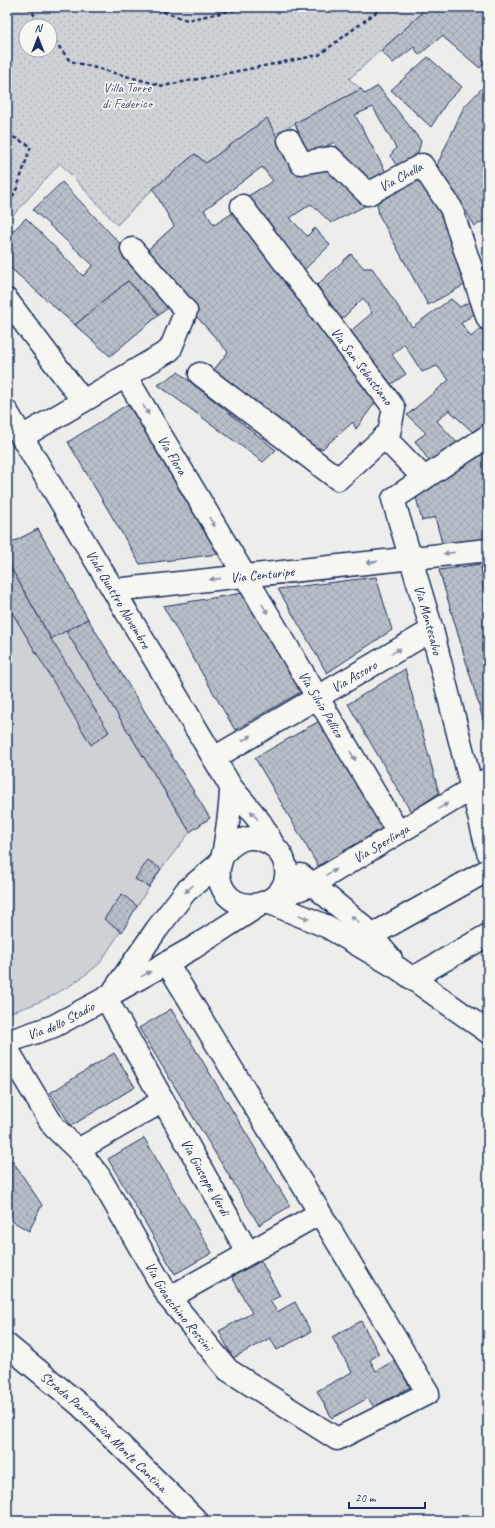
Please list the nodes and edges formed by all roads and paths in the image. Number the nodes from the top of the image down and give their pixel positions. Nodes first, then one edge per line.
1 (28, 7) edge
2 (150, 7) edge
3 (249, 7) edge
4 (383, 7) edge
5 (37, 18) edge
6 (58, 45) edge
7 (7, 134) edge
8 (289, 140) dead end
9 (242, 206) dead end
10 (7, 208) edge
11 (132, 249) dead end
12 (7, 300) edge
13 (488, 319) edge
14 (200, 374) dead end
15 (126, 377) junction
16 (83, 402) junction
17 (7, 412) edge
18 (488, 436) edge
19 (22, 437) junction
20 (384, 437) junction
21 (424, 478) junction
22 (488, 550) edge
23 (411, 557) junction
24 (245, 575) junction
25 (114, 590) junction
26 (432, 630) junction
27 (318, 697) junction
28 (214, 758) junction
29 (480, 784) edge
30 (231, 787) junction
31 (398, 832) junction
32 (488, 852) edge
33 (280, 854) junction
34 (221, 858) junction
35 (488, 870) edge
36 (311, 884) junction
37 (266, 902) junction
38 (488, 934) edge
39 (372, 935) junction
40 (167, 963) junction
41 (406, 974) junction
42 (109, 996) junction
43 (488, 1032) edge
44 (7, 1042) edge
45 (7, 1049) edge
46 (163, 1101) junction
47 (78, 1150) junction
48 (320, 1213) junction
49 (248, 1253) junction
50 (169, 1298) junction
51 (7, 1345) edge
52 (197, 1521) edge

1 - 5 path
2 - 3 path
4 - 6 path
7 - 10 path
8 - 13 street, Via Chella
9 - 20 street, Via San Sebastiano
11 - 15 street
12 - 16 street
14 - 20 street, Via San Sebastiano
15 - 16 street
15 -> 24 street, Via Flora
16 - 19 street
17 - 19 street, Viale Quattro Novembre
18 - 21 street, Via Montesalvo
19 - 25 street, Viale Quattro Novembre
20 - 21 street
21 - 23 street, Via Montesalvo
22 -> 23 street, Via Centuripe
23 -> 24 street, Via Centuripe
23 - 26 street, Via Montesalvo
24 -> 25 street, Via Centuripe
24 -> 27 street, Via Silvio Pellico
25 - 28 street, Viale Quattro Novembre
27 -> 26 street, Via Assoro
26 - 29 street, Via Montesalvo
28 -> 27 street, Via Assoro
27 -> 31 street, Via Silvio Pellico
28 - 30 street, Viale Quattro Novembre
31 -> 29 street, Via Sperlinga
29 - 32 street, Via Montesalvo
33 -> 30 street, Viale Quattro Novembre
30 - 34 street
36 -> 31 street, Via Sperlinga
33 - 34 street
33 - 36 street
33 - 37 street
34 - 37 street
34 -> 42 street
35 - 39 street
36 - 37 street, Via Sperlinga
39 -> 36 street
37 - 40 street, Via dello Stadio
37 -> 41 street
38 - 41 street
39 - 41 street
42 -> 40 street, Via dello Stadio
40 - 48 street
41 - 43 street
42 - 44 street, Via dello Stadio
42 - 46 street, Via Giuseppe Verdi
45 - 47 street, Via Gioacchino Rossini
46 - 47 street
46 - 49 street, Via Giuseppe Verdi
47 - 50 street, Via Gioacchino Rossini
48 - 49 street
48 - 50 street, Via Gioacchino Rossini
49 - 50 street
51 - 52 street, Strada Panoramica Monte Cantina

